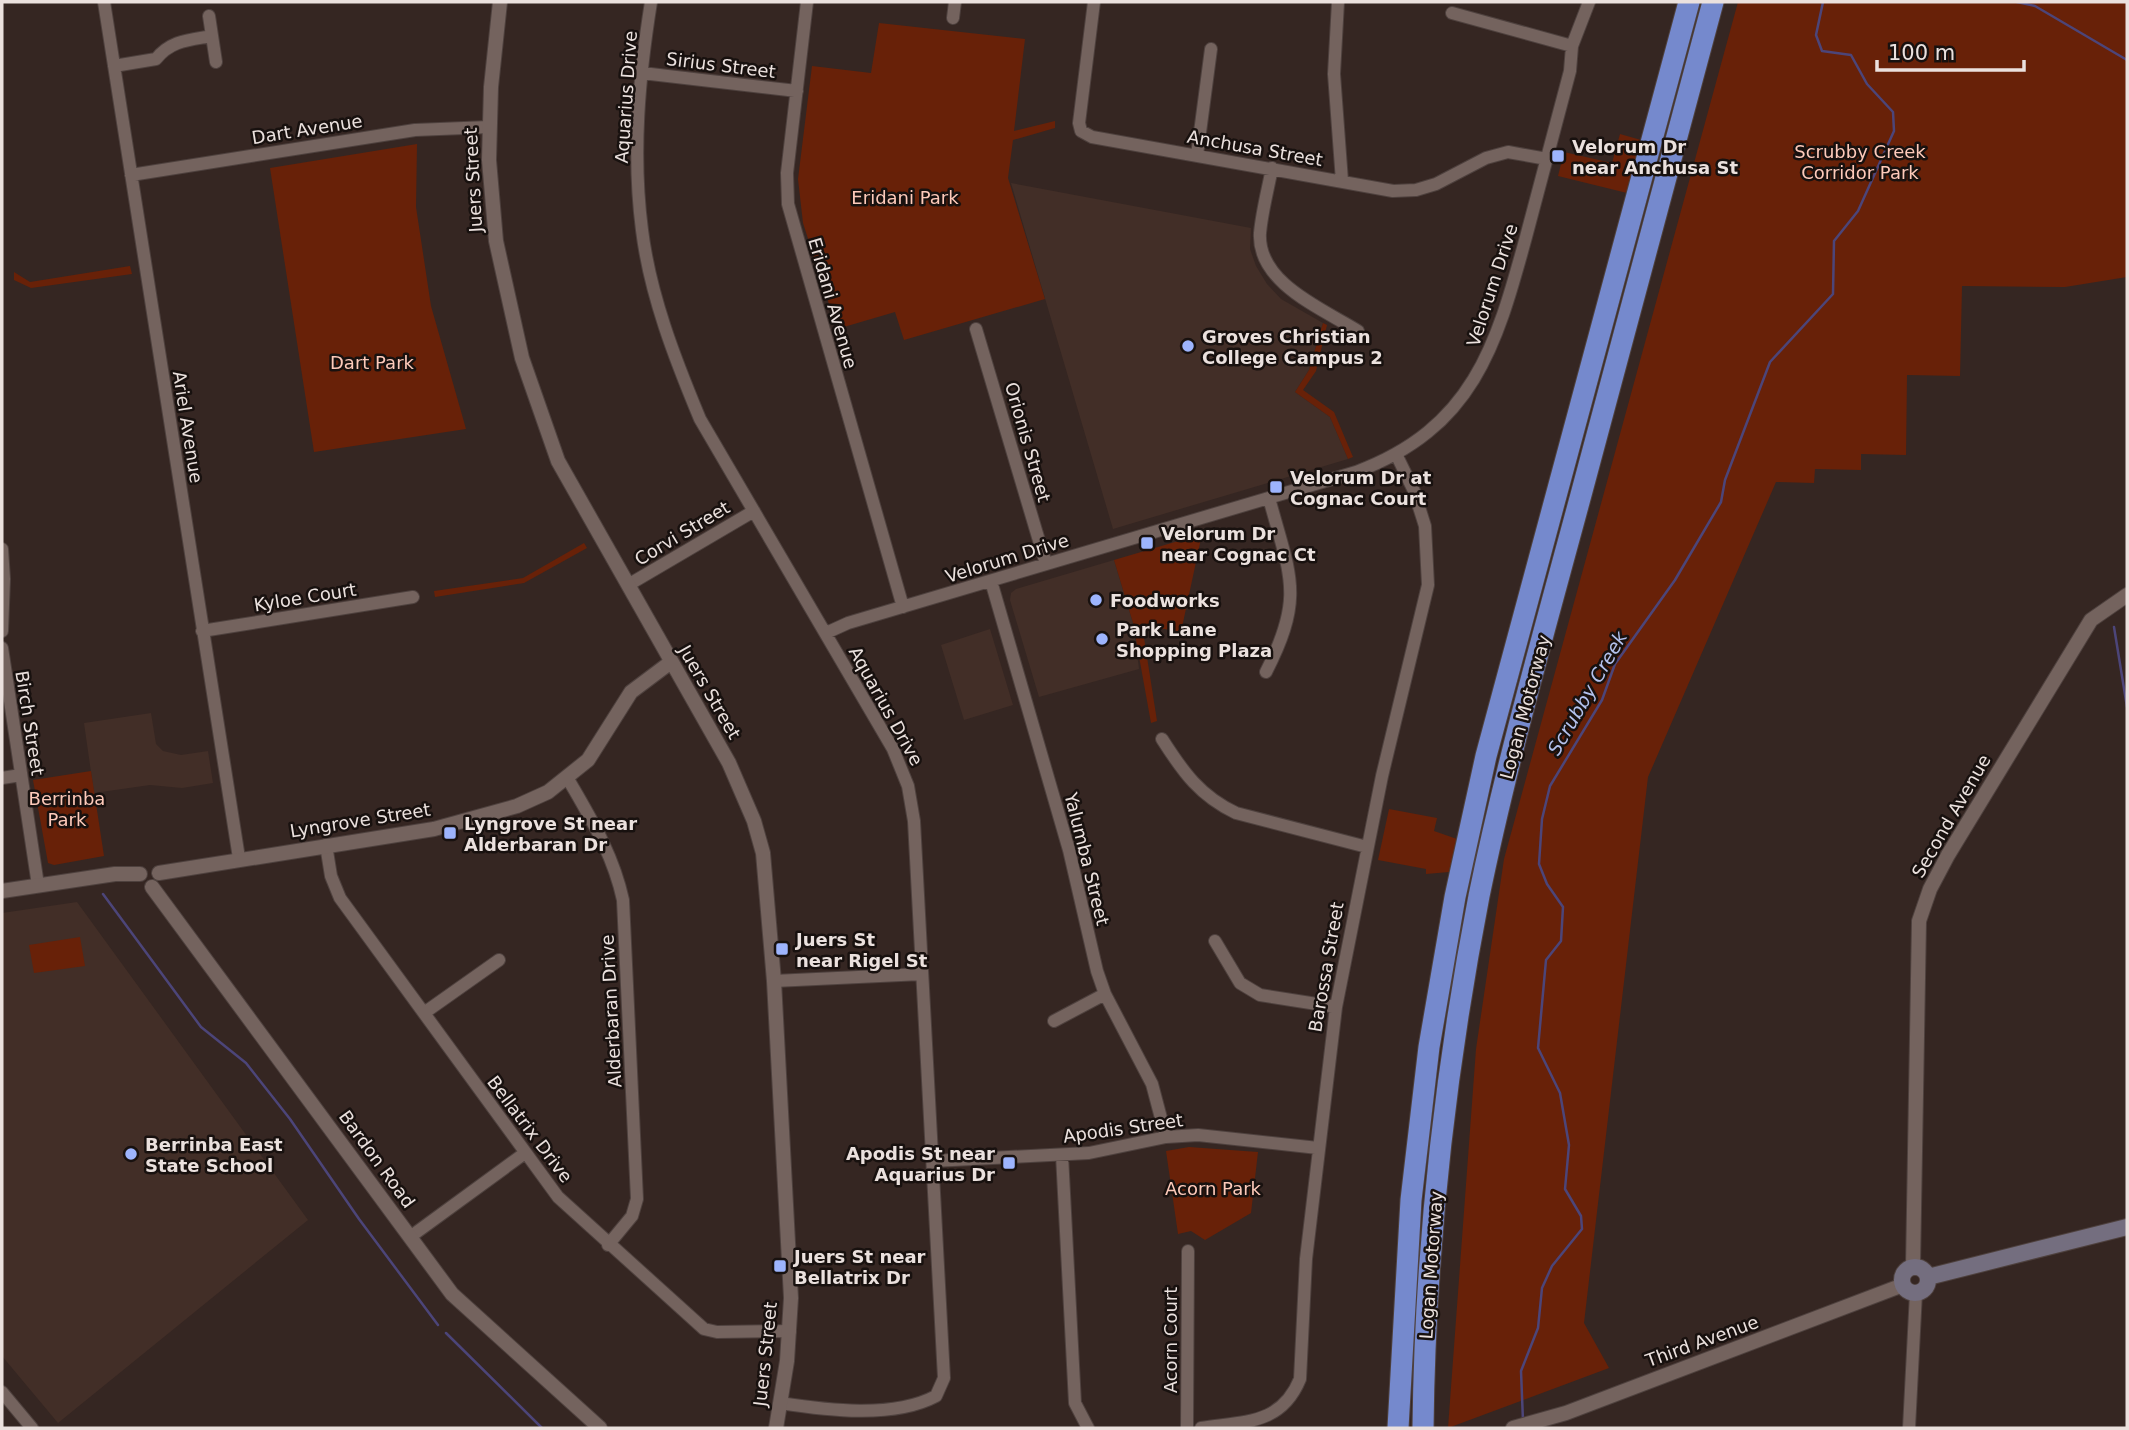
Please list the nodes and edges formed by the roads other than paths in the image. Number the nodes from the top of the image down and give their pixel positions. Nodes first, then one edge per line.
1 (104, 2) edge
2 (500, 2) edge
3 (652, 2) edge
4 (807, 2) edge
5 (955, 2) edge
6 (1094, 2) edge
7 (1338, 2) edge
8 (1589, 2) edge
9 (1689, 2) edge
10 (1713, 2) edge
11 (1452, 13) dead end
12 (209, 16) dead end
13 (953, 18) dead end
14 (212, 36) junction
15 (1572, 46) junction
16 (1211, 49) dead end
17 (216, 62) dead end
18 (114, 66) junction
19 (642, 73) junction
20 (797, 91) junction
21 (489, 127) junction
22 (1197, 155) junction
23 (1546, 159) junction
24 (1272, 168) junction
25 (131, 175) junction
26 (1342, 181) junction
27 (976, 329) dead end
28 (1358, 331) dead end
29 (1396, 454) junction
30 (1269, 498) junction
31 (754, 511) junction
32 (2, 550) edge
33 (3, 563) edge
34 (1046, 565) junction
35 (991, 581) junction
36 (628, 585) junction
37 (2127, 595) edge
38 (413, 597) dead end
39 (903, 607) junction
40 (2, 631) edge
41 (202, 631) junction
42 (826, 633) junction
43 (2, 648) edge
44 (671, 662) junction
45 (3, 671) edge
46 (1266, 672) dead end
47 (1162, 739) dead end
48 (21, 775) junction
49 (2, 778) edge
50 (568, 779) junction
51 (326, 845) junction
52 (1367, 847) junction
53 (239, 858) junction
54 (159, 873) junction
55 (140, 874) junction
56 (38, 885) junction
57 (152, 887) junction
58 (2, 891) edge
59 (1215, 941) dead end
60 (499, 960) dead end
61 (922, 974) junction
62 (774, 981) junction
63 (1105, 994) junction
64 (1336, 1007) junction
65 (424, 1013) junction
66 (1054, 1021) dead end
67 (1166, 1137) junction
68 (1318, 1148) junction
69 (525, 1153) junction
70 (1062, 1155) junction
71 (932, 1161) junction
72 (2127, 1227) edge
73 (410, 1237) junction
74 (608, 1245) junction
75 (1188, 1251) dead end
76 (1913, 1267) junction
77 (1928, 1277) junction
78 (1909, 1289) junction
79 (790, 1331) junction
80 (2, 1392) edge
81 (780, 1403) junction
82 (32, 1428) edge
83 (600, 1428) edge
84 (776, 1428) edge
85 (1088, 1428) edge
86 (1187, 1428) edge
87 (1201, 1428) edge
88 (1398, 1428) edge
89 (1423, 1428) edge
90 (1513, 1428) edge
91 (1909, 1428) edge

1 - 18 street, Ariel Avenue
2 - 21 street, Juers Street
3 - 19 street, Aquarius Drive
4 - 20 street, Eridani Avenue
5 - 13 street
6 - 22 street, Anchusa Street
7 - 26 street
8 - 15 street, Velorum Drive
9 - 88 highway, Logan Motorway
10 - 89 highway, Logan Motorway
11 - 15 street
12 - 14 street
14 - 17 street
14 - 18 street
15 - 23 street, Velorum Drive
16 - 22 street
18 - 25 street, Ariel Avenue
19 - 20 street, Sirius Street
19 - 31 street, Aquarius Drive
20 - 39 street, Eridani Avenue
21 - 25 street, Dart Avenue
21 - 36 street, Juers Street
22 - 24 street, Anchusa Street
23 - 26 street, Anchusa Street
23 - 29 street, Velorum Drive
24 - 26 street, Anchusa Street
24 - 28 street
25 - 41 street, Ariel Avenue
27 - 34 street, Orionis Street
29 - 30 street, Velorum Drive
29 - 52 street, Barossa Street
30 - 34 street, Velorum Drive
30 - 46 street
31 - 36 street, Corvi Street
31 - 42 street, Aquarius Drive
32 - 33 street
33 - 40 street
34 - 35 street, Velorum Drive
35 - 39 street, Velorum Drive
35 - 63 street, Yalumba Street
36 - 44 street, Juers Street
37 - 76 street, Second Avenue
38 - 41 street, Kyloe Court
39 - 42 street, Velorum Drive
41 - 53 street, Ariel Avenue
42 - 61 street, Aquarius Drive
43 - 45 street, Birch Street
44 - 50 street, Lyngrove Street
44 - 62 street, Juers Street
45 - 48 street, Birch Street
47 - 52 street
48 - 49 street
48 - 56 street, Birch Street
50 - 51 street, Lyngrove Street
50 - 74 street, Alderbaran Drive
51 - 53 street, Lyngrove Street
51 - 65 street, Bellatrix Drive
52 - 64 street, Barossa Street
53 - 54 street, Lyngrove Street
54 - 55 street
54 - 57 street
55 - 56 street
55 - 57 street
56 - 58 street
57 - 73 street, Bardon Road
59 - 64 street
60 - 65 street
61 - 62 street
61 - 71 street, Aquarius Drive
62 - 79 street, Juers Street
63 - 66 street
63 - 67 street, Yalumba Street
64 - 68 street, Barossa Street
65 - 69 street, Bellatrix Drive
67 - 68 street, Apodis Street
67 - 70 street, Apodis Street
68 - 87 street, Barossa Street
69 - 73 street
69 - 74 street, Bellatrix Drive
70 - 71 street, Apodis Street
70 - 85 street
71 - 81 street, Aquarius Drive
72 - 77 main road
73 - 83 street, Bardon Road
74 - 79 street, Bellatrix Drive
75 - 86 street, Acorn Court
76 - 77 main road
76 - 78 main road
77 - 78 main road
78 - 90 street, Third Avenue
78 - 91 street
79 - 81 street, Juers Street
80 - 82 street
81 - 84 street, Juers Street

